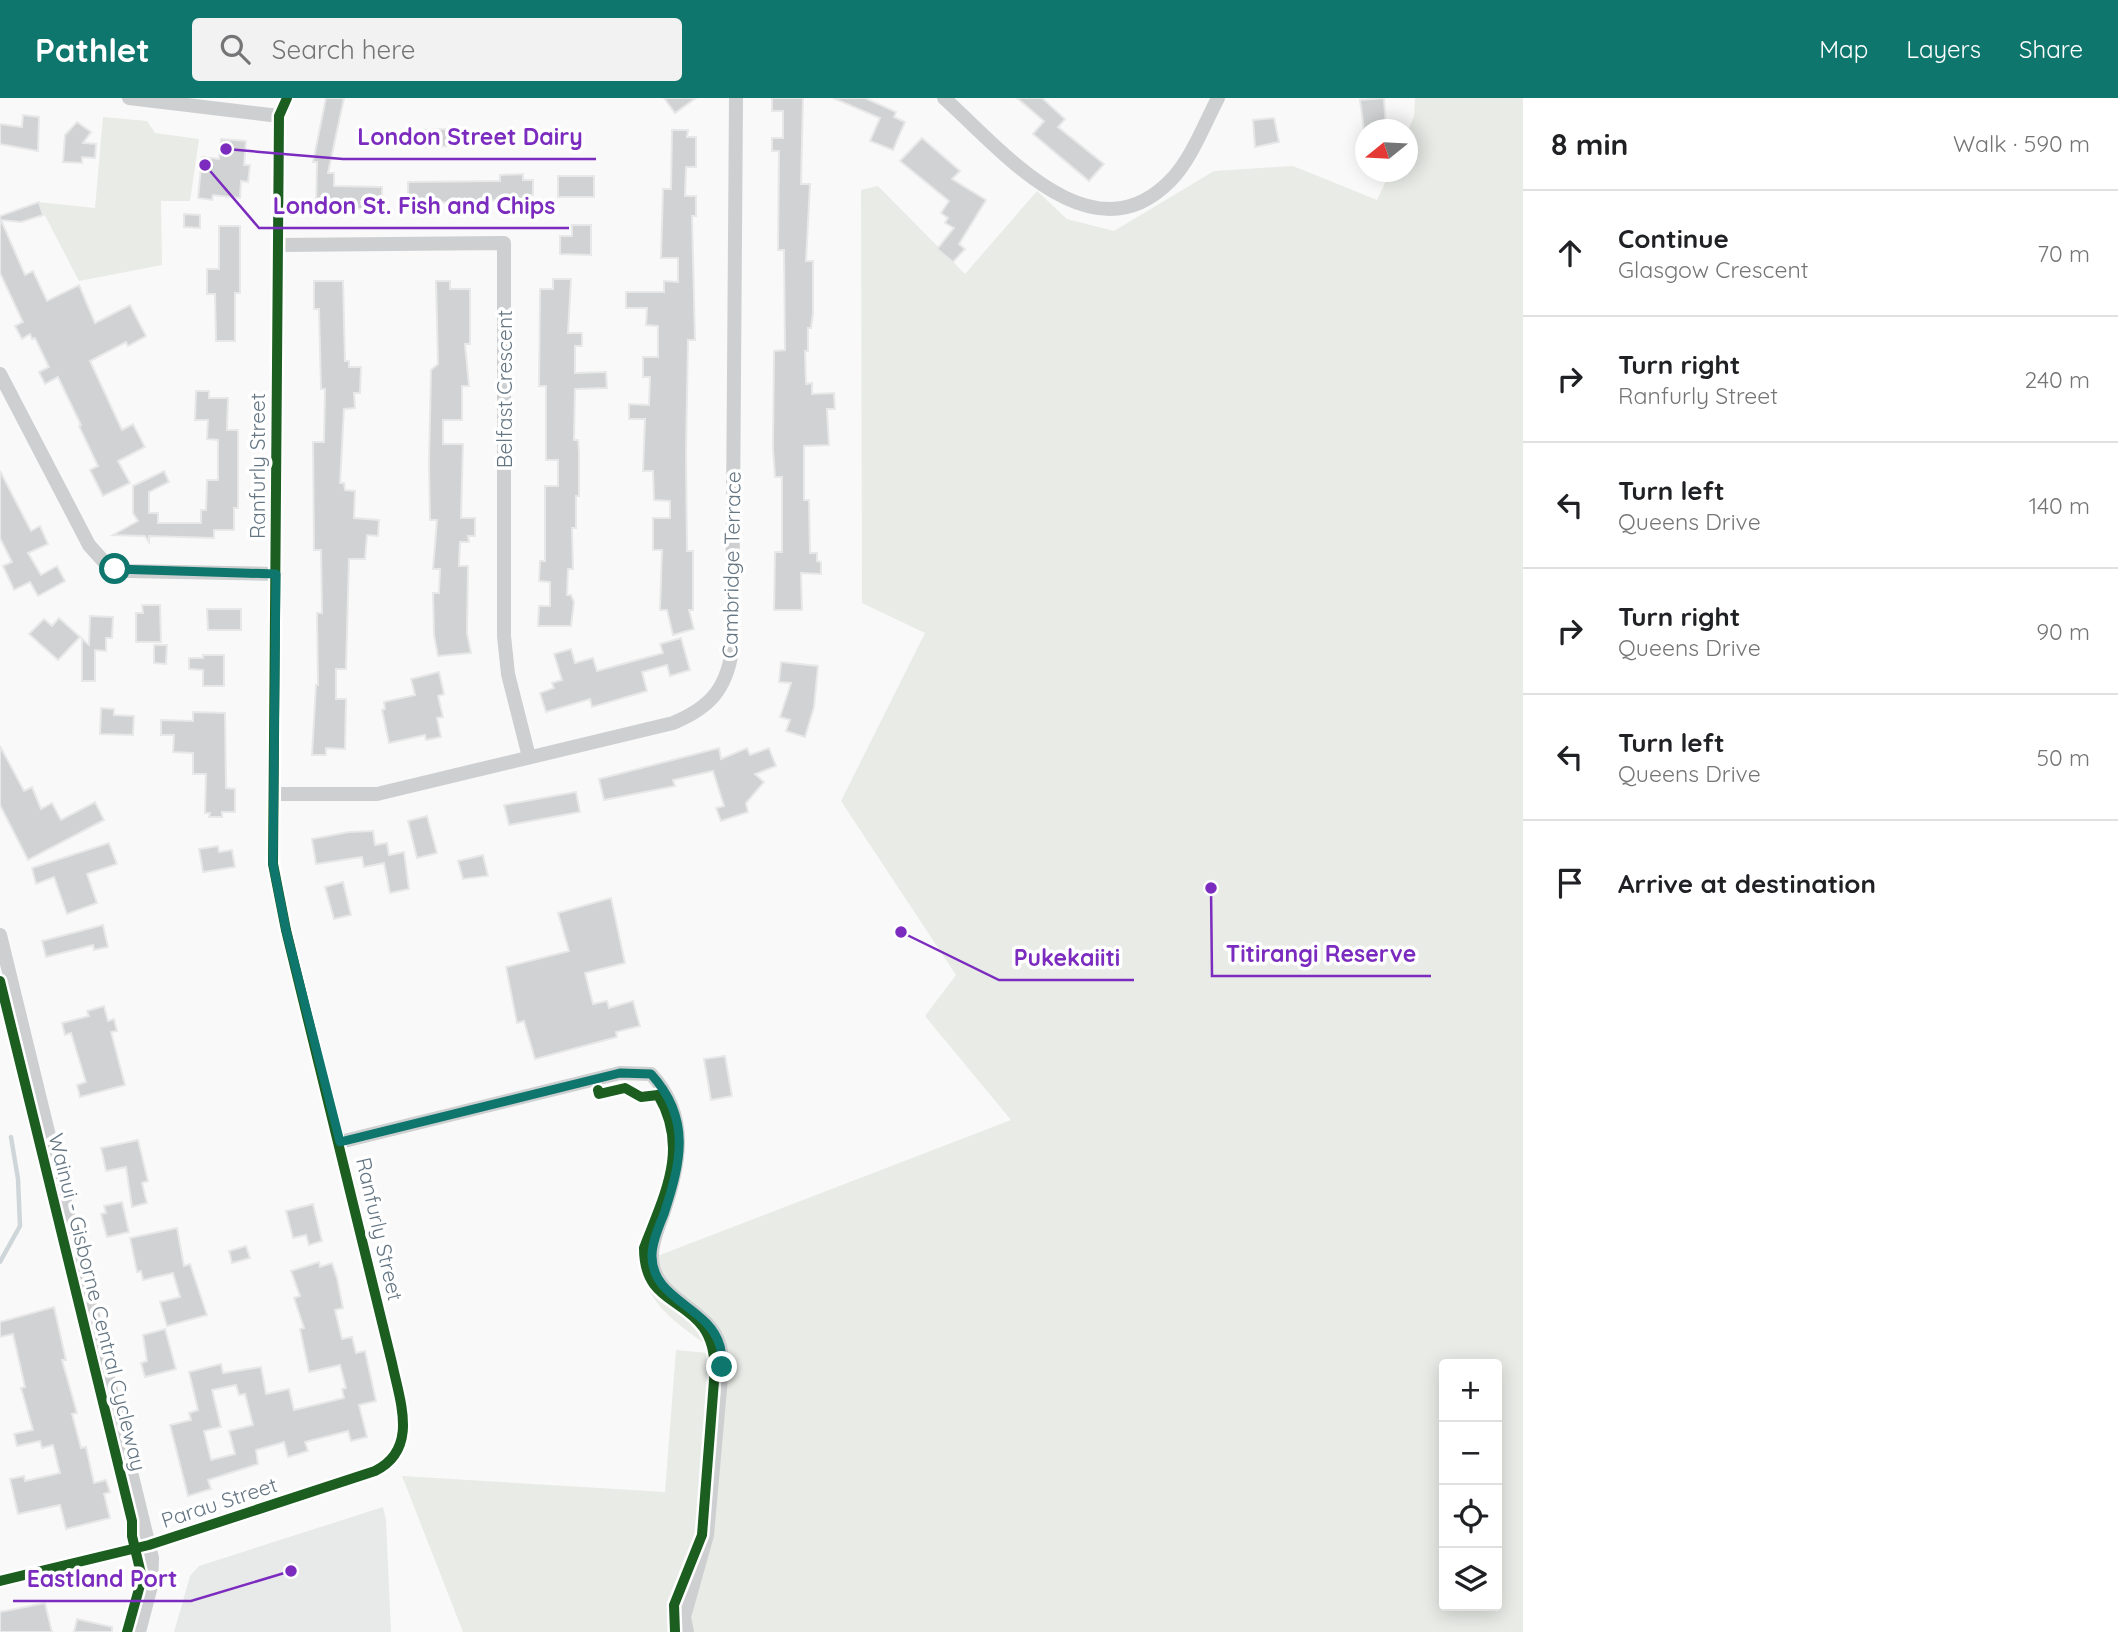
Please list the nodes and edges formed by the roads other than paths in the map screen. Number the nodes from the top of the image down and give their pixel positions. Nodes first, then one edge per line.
1 (129, 98) edge
2 (287, 98) edge
3 (736, 98) edge
4 (944, 98) edge
5 (1218, 98) edge
6 (279, 116) junction
7 (278, 245) junction
8 (0, 374) edge
9 (276, 574) junction
10 (529, 757) junction
11 (275, 794) junction
12 (0, 935) edge
13 (340, 1142) junction
14 (399, 1451) joint
15 (149, 1545) junction
16 (0, 1581) edge
17 (139, 1632) edge
18 (687, 1632) edge

1 - 6 street
2 - 6 street, Ranfurly Street
3 - 10 street, Cambridge Terrace
4 - 5 street
6 - 7 street, Ranfurly Street
7 - 9 street, Ranfurly Street
7 - 10 street, Belfast Crescent
8 - 9 street
9 - 11 street, Ranfurly Street
10 - 11 street, Cambridge Terrace
11 - 13 street, Ranfurly Street
12 - 15 street
13 - 14 street, Ranfurly Street
13 - 18 street
14 - 15 street, Parau Street
15 - 16 street, Parau Street
15 - 17 street

